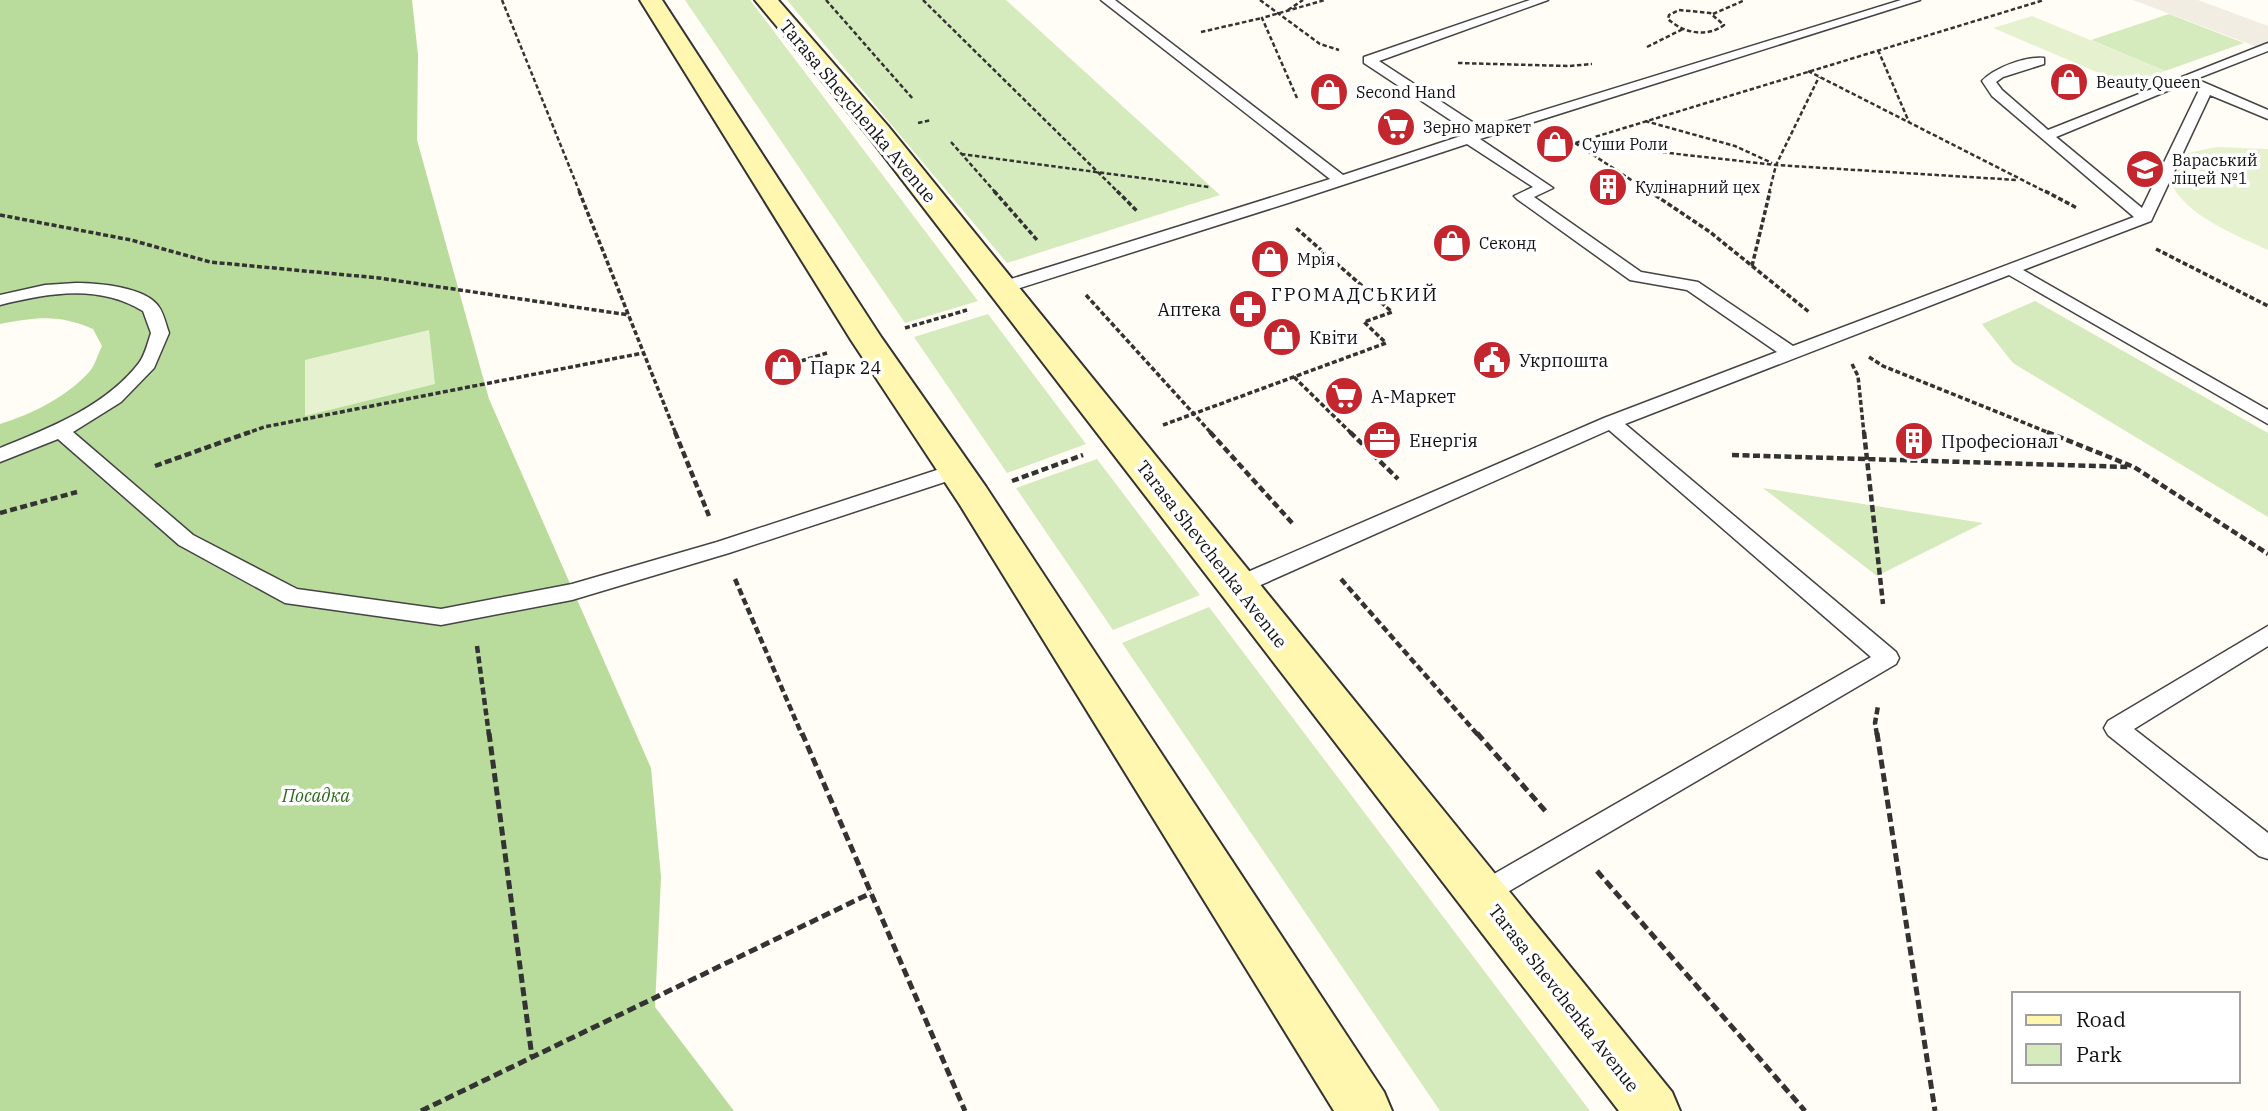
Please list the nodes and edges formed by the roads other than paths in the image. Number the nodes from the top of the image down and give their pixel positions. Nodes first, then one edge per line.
1 (650, 0) edge
2 (766, 0) edge
3 (1107, 0) edge
4 (1542, 0) edge
5 (1914, 0) edge
6 (2268, 47) edge
7 (2039, 61) dead end
8 (2184, 79) junction
9 (2206, 89) junction
10 (2268, 115) edge
11 (1475, 136) junction
12 (2046, 136) junction
13 (1341, 181) junction
14 (2144, 218) junction
15 (2010, 269) junction
16 (1001, 288) junction
17 (0, 300) edge
18 (1791, 353) junction
19 (2268, 418) edge
20 (1611, 422) junction
21 (60, 431) junction
22 (0, 455) edge
23 (964, 484) junction
24 (1237, 586) junction
25 (2268, 635) edge
26 (2268, 848) edge
27 (1482, 895) junction
28 (1365, 1111) edge
29 (1653, 1111) edge

1 - 23 main road
2 - 16 main road, Tarasa Shevchenka Avenue
3 - 13 lane
4 - 11 lane
5 - 11 lane
6 - 8 lane
7 - 12 lane
8 - 9 lane
8 - 12 lane
9 - 10 lane
9 - 14 lane
11 - 13 lane
11 - 18 lane
12 - 14 lane
13 - 16 lane
14 - 15 lane
15 - 18 lane
15 - 19 lane
16 - 24 main road, Tarasa Shevchenka Avenue
17 - 21 lane
18 - 20 lane
20 - 24 lane
20 - 27 lane
21 - 22 lane
21 - 23 lane
23 - 28 main road
24 - 27 main road, Tarasa Shevchenka Avenue
25 - 26 lane
27 - 29 main road, Tarasa Shevchenka Avenue

